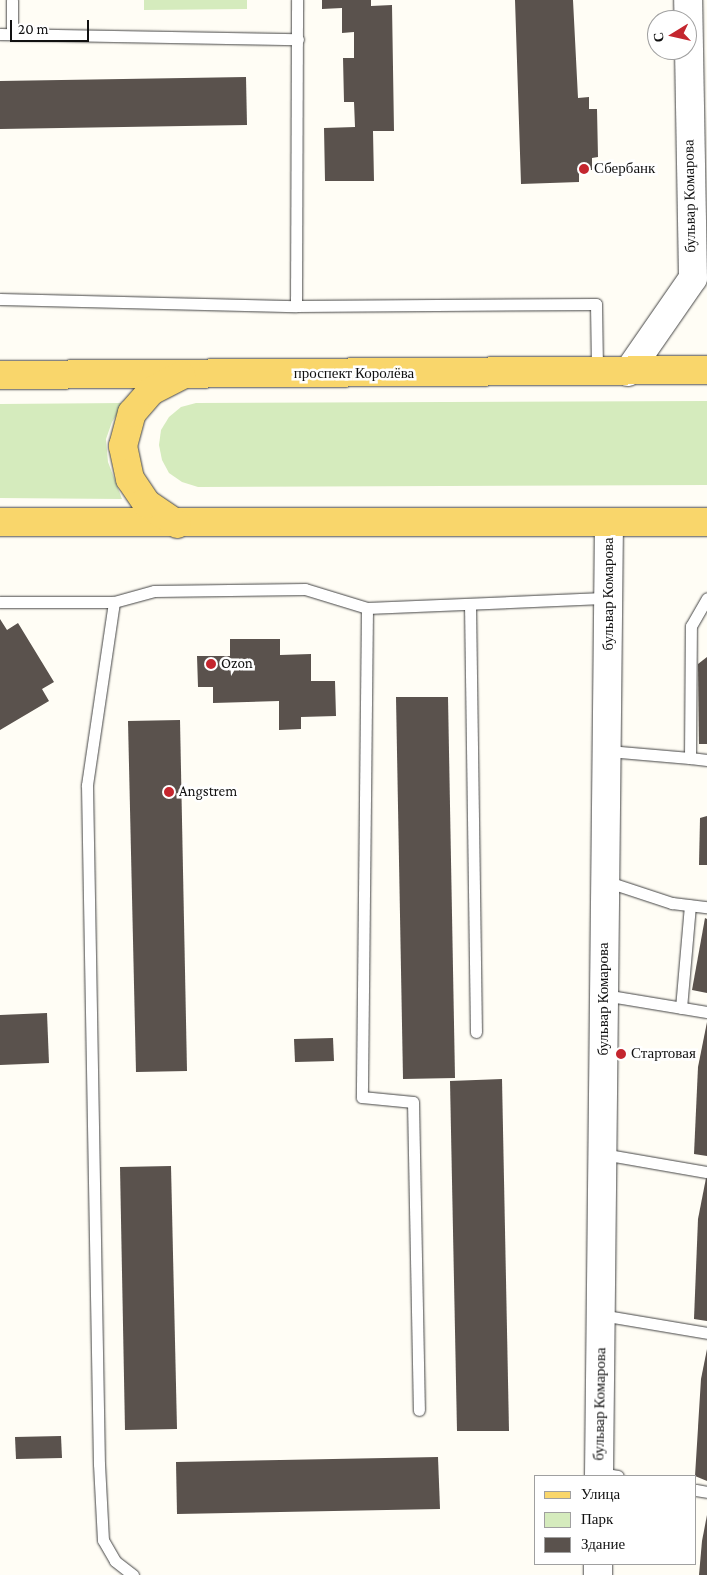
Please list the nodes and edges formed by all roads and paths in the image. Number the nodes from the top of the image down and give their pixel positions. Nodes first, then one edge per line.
1 (12, 0) edge
2 (297, 0) edge
3 (688, 0) edge
4 (0, 34) edge
5 (12, 34) junction
6 (298, 39) junction
7 (700, 288) edge
8 (0, 299) edge
9 (296, 306) junction
10 (707, 370) edge
11 (628, 372) junction
12 (597, 373) junction
13 (0, 375) edge
14 (184, 375) junction
15 (0, 522) edge
16 (610, 522) junction
17 (707, 522) edge
18 (177, 524) junction
19 (609, 598) junction
20 (707, 598) edge
21 (0, 602) edge
22 (114, 602) junction
23 (470, 604) junction
24 (366, 608) junction
25 (608, 751) junction
26 (690, 758) junction
27 (707, 760) edge
28 (604, 880) junction
29 (690, 905) junction
30 (707, 907) edge
31 (604, 995) junction
32 (681, 1008) junction
33 (707, 1012) edge
34 (476, 1032) dead end
35 (603, 1154) junction
36 (706, 1172) edge
37 (601, 1314) junction
38 (707, 1333) edge
39 (420, 1410) dead end
40 (605, 1475) edge
41 (133, 1575) edge

1 - 5 lane
2 - 6 lane
3 - 7 street, бульвар Комарова
4 - 5 lane
5 - 6 lane
6 - 9 lane
7 - 11 street, бульвар Комарова
8 - 9 lane
9 - 12 lane
10 - 11 main road, проспект Королёва
11 - 12 main road, проспект Королёва
12 - 14 main road, проспект Королёва
13 - 14 main road, проспект Королёва
14 - 18 main road
15 - 18 main road
16 - 17 main road
16 - 18 main road
16 - 19 street, бульвар Комарова
19 - 23 lane
19 - 25 street, бульвар Комарова
20 - 26 lane
21 - 22 lane
22 - 24 lane
22 - 41 lane
23 - 24 lane
23 - 34 lane
24 - 39 lane
25 - 26 lane
25 - 28 street, бульвар Комарова
26 - 27 lane
28 - 29 lane
28 - 31 street, бульвар Комарова
29 - 30 lane
29 - 32 lane
31 - 32 lane
31 - 35 street, бульвар Комарова
32 - 33 lane
35 - 36 lane
35 - 37 street, бульвар Комарова
37 - 38 lane
37 - 40 street, бульвар Комарова

